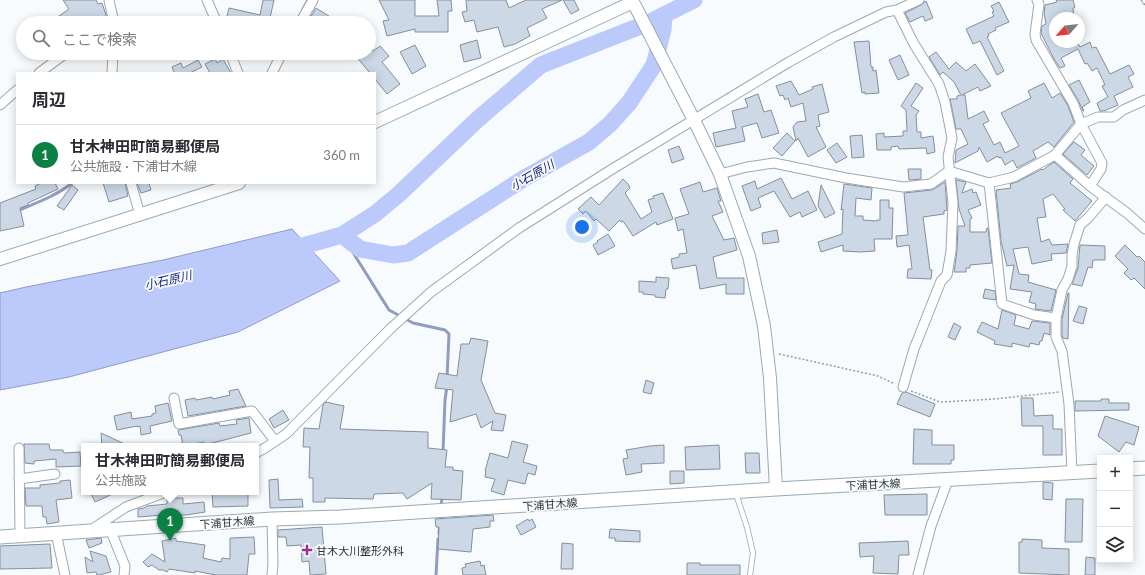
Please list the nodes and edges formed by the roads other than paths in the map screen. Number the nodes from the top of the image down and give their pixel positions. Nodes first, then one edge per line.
1 (109, 0) edge
2 (207, 0) edge
3 (313, 0) edge
4 (919, 0) edge
5 (634, 1) edge
6 (1039, 1) edge
7 (897, 10) junction
8 (112, 16) edge
9 (213, 16) edge
10 (304, 16) edge
11 (57, 60) edge
12 (113, 60) edge
13 (233, 60) edge
14 (278, 60) edge
15 (40, 72) edge
16 (112, 72) edge
17 (238, 72) edge
18 (272, 72) edge
19 (16, 91) edge
20 (1145, 100) edge
21 (0, 105) edge
22 (693, 118) junction
23 (376, 122) edge
24 (1081, 124) junction
25 (1055, 155) junction
26 (949, 171) junction
27 (720, 174) junction
28 (989, 183) junction
29 (131, 184) edge
30 (236, 184) edge
31 (1090, 186) junction
32 (1106, 197) junction
33 (140, 216) junction
34 (1145, 228) edge
35 (0, 260) edge
36 (1056, 318) junction
37 (903, 387) road end
38 (174, 398) dead end
39 (275, 441) junction
40 (19, 448) dead end
41 (259, 451) edge
42 (1145, 468) edge
43 (1133, 469) edge
44 (1097, 471) edge
45 (1072, 473) junction
46 (55, 474) dead end
47 (19, 479) junction
48 (948, 480) junction
49 (776, 489) junction
50 (736, 492) junction
51 (158, 495) edge
52 (272, 519) junction
53 (90, 530) junction
54 (110, 530) junction
55 (56, 533) junction
56 (20, 535) junction
57 (0, 536) edge
58 (64, 575) edge
59 (124, 575) edge
60 (272, 575) edge
61 (750, 575) edge
62 (918, 575) edge

1 - 8 street
2 - 9 street
3 - 10 street
4 - 7 street
5 - 22 street
5 - 23 street
6 - 24 street
7 - 22 street
7 - 26 street
11 - 15 street
12 - 16 street
13 - 17 street
14 - 18 street
19 - 21 street
20 - 24 street
22 - 27 street
22 - 39 street
24 - 25 street
24 - 31 street
25 - 28 street
25 - 31 street
26 - 27 street
26 - 28 street
26 - 37 street
27 - 49 street
28 - 36 street
29 - 33 street
30 - 33 street
31 - 32 street
32 - 34 street
32 - 36 street
33 - 35 street
36 - 45 street
38 - 39 street
39 - 41 street
40 - 47 street
42 - 43 main road
44 - 45 main road, 下浦甘木線
45 - 48 main road, 下浦甘木線
46 - 47 street
47 - 56 street
48 - 49 main road, 下浦甘木線
48 - 62 street
49 - 50 main road, 下浦甘木線
50 - 52 main road, 下浦甘木線
50 - 61 lane
51 - 53 street
52 - 54 main road, 下浦甘木線
52 - 60 street
53 - 54 main road, 下浦甘木線
53 - 55 main road, 下浦甘木線
54 - 59 street
55 - 56 main road, 下浦甘木線
55 - 58 street
56 - 57 main road, 下浦甘木線

